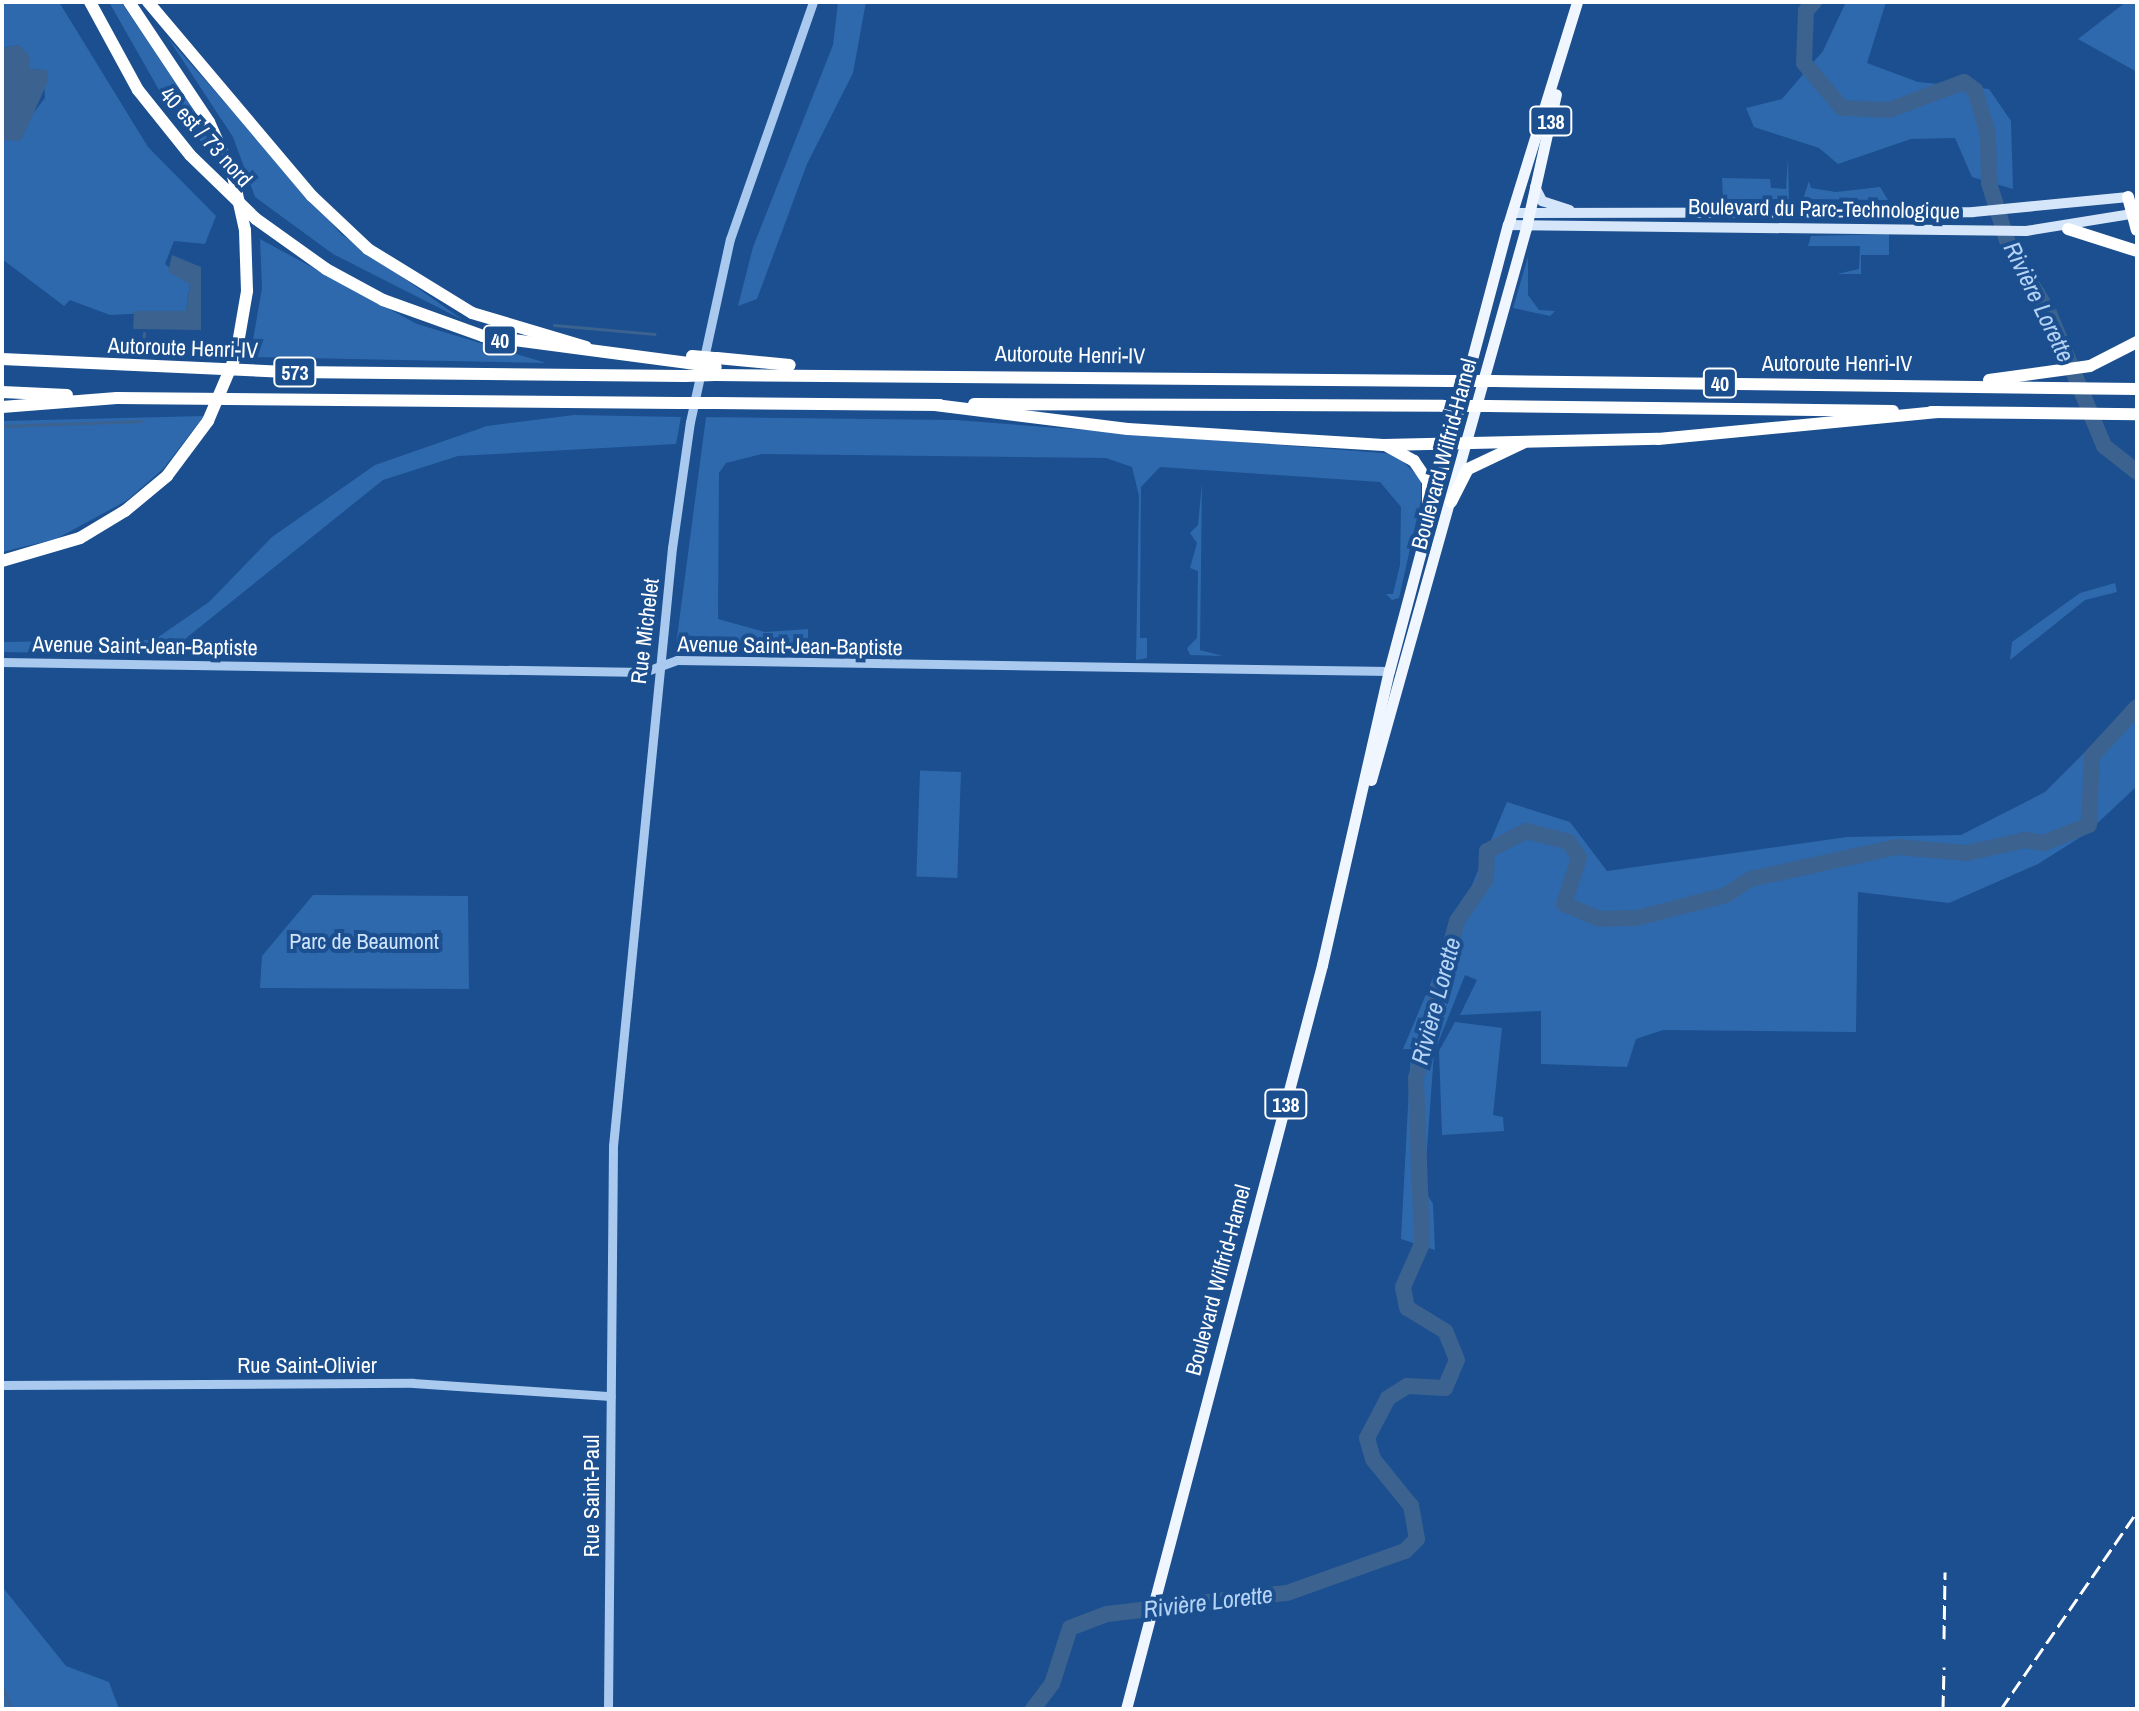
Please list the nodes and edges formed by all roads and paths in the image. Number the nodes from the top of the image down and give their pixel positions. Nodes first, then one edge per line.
1 (90, 2) edge
2 (129, 2) edge
3 (148, 2) edge
4 (813, 2) edge
5 (1577, 2) edge
6 (1562, 53) junction
7 (1535, 187) junction
8 (2134, 205) edge
9 (1580, 213) junction
10 (1510, 219) junction
11 (1527, 222) junction
12 (2068, 229) junction
13 (2137, 230) edge
14 (2137, 251) edge
15 (2137, 342) edge
16 (2, 359) edge
17 (687, 365) junction
18 (716, 367) junction
19 (869, 372) junction
20 (1947, 385) junction
21 (2137, 389) edge
22 (2, 392) edge
23 (117, 398) junction
24 (935, 405) junction
25 (2, 407) edge
26 (1938, 412) junction
27 (2137, 414) edge
28 (1468, 439) junction
29 (1450, 441) junction
30 (1530, 441) junction
31 (1384, 445) junction
32 (1451, 502) junction
33 (1428, 534) junction
34 (2, 561) edge
35 (2, 662) edge
36 (659, 666) junction
37 (1389, 671) junction
38 (1346, 861) junction
39 (611, 1283) joint
40 (2, 1385) edge
41 (611, 1396) junction
42 (608, 1709) edge
43 (1126, 1709) edge

1 - 17 highway, 40 est / 73 nord / 40
2 - 34 highway, bridge
3 - 17 highway
4 - 36 street, Rue Michelet
5 - 6 main road, Boulevard Wilfrid-Hamel / 138
6 - 7 main road, Boulevard Wilfrid-Hamel / 138
6 - 10 main road, Boulevard Wilfrid-Hamel / 138
7 - 9 main road, Boulevard du Parc-Technologique
7 - 11 main road, Boulevard Wilfrid-Hamel / 138
8 - 9 main road, Boulevard du Parc-Technologique
8 - 12 main road, Boulevard du Parc-Technologique
8 - 13 highway
9 - 11 main road, Boulevard du Parc-Technologique
10 - 11 main road, Boulevard du Parc-Technologique
10 - 29 main road, Boulevard Wilfrid-Hamel / 138
11 - 12 main road, Boulevard du Parc-Technologique
11 - 28 main road, Boulevard Wilfrid-Hamel / 138
12 - 14 highway
15 - 20 highway
16 - 17 highway, Autoroute Henri-IV / 573
17 - 18 highway, bridge
17 - 18 highway, Autoroute Henri-IV / 573, bridge
18 - 19 highway
18 - 19 highway, Autoroute Henri-IV / 40
19 - 20 highway, Autoroute Henri-IV / 40, bridge
20 - 21 highway, Autoroute Henri-IV / 40
22 - 23 highway, 40
23 - 24 highway, Autoroute Henri-IV / 40, bridge
23 - 25 highway, Autoroute Henri-IV
24 - 26 highway, Autoroute Henri-IV / 40, bridge
24 - 31 highway
26 - 27 highway, Autoroute Henri-IV / 40
26 - 30 highway
28 - 29 highway
28 - 30 highway
28 - 32 main road, Boulevard Wilfrid-Hamel / 138
29 - 31 highway
29 - 33 main road, Boulevard Wilfrid-Hamel / 138
30 - 32 highway
31 - 33 highway
32 - 38 main road, Boulevard Wilfrid-Hamel / 138
33 - 37 main road, Boulevard Wilfrid-Hamel / 138
35 - 36 street, Avenue Saint-Jean-Baptiste
36 - 37 street, Avenue Saint-Jean-Baptiste
36 - 39 street, Rue Michelet
37 - 38 main road, Boulevard Wilfrid-Hamel / 138
38 - 43 main road, Boulevard Wilfrid-Hamel / 138
39 - 41 street, Rue Saint-Paul
40 - 41 street, Rue Saint-Olivier
41 - 42 street, Rue Saint-Paul

